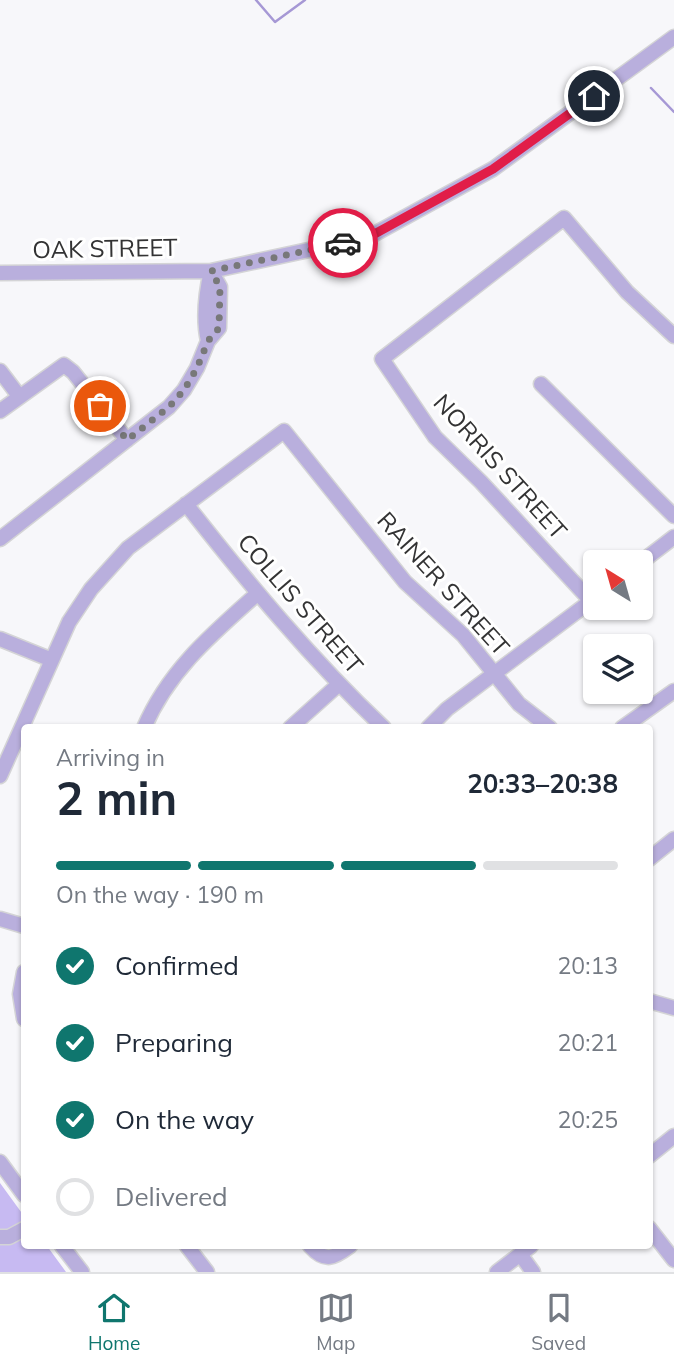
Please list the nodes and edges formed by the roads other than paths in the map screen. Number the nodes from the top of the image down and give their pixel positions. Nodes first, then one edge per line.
1 (674, 37) edge
2 (211, 271) junction
3 (0, 273) edge
4 (674, 336) edge
5 (0, 370) edge
6 (541, 384) dead end
7 (19, 396) junction
8 (0, 411) edge
9 (127, 440) junction
10 (186, 504) junction
11 (674, 516) edge
12 (674, 537) edge
13 (0, 539) edge
14 (653, 553) edge
15 (583, 589) edge
16 (257, 594) junction
17 (583, 607) edge
18 (0, 639) edge
19 (52, 660) junction
20 (494, 674) junction
21 (338, 685) junction
22 (674, 691) edge
23 (23, 724) edge
24 (146, 724) edge
25 (294, 724) edge
26 (380, 724) edge
27 (432, 724) edge
28 (545, 724) edge
29 (628, 724) edge
30 (21, 729) edge
31 (0, 776) edge
32 (674, 839) edge
33 (653, 856) edge
34 (0, 919) edge
35 (21, 925) edge
36 (653, 1002) edge
37 (674, 1008) edge
38 (674, 1136) edge
39 (653, 1153) edge
40 (0, 1162) edge
41 (21, 1191) edge
42 (21, 1231) edge
43 (653, 1233) edge
44 (0, 1237) edge
45 (64, 1249) edge
46 (189, 1249) edge
47 (313, 1249) edge
48 (346, 1249) edge
49 (525, 1250) edge
50 (674, 1260) edge
51 (82, 1272) edge
52 (206, 1272) edge
53 (497, 1272) edge
54 (533, 1272) edge

1 - 2 street, OAK STREET
2 - 3 street, OAK STREET
2 - 9 street
4 - 15 street, NORRIS STREET
5 - 7 street
6 - 11 street
7 - 8 street
7 - 9 street
9 - 13 street
10 - 16 street, COLLIS STREET
10 - 19 street
10 - 20 street, RAINER STREET
12 - 14 street
16 - 21 street, COLLIS STREET
16 - 24 street
17 - 20 street
18 - 19 street
19 - 23 street
20 - 27 street
20 - 28 street, RAINER STREET
21 - 25 street
21 - 26 street, COLLIS STREET
22 - 29 street
30 - 31 street
32 - 33 street
34 - 35 street
36 - 37 street
38 - 39 street
40 - 41 street
42 - 44 street
43 - 50 street
45 - 51 street
46 - 52 street
47 - 48 street
49 - 53 street
49 - 54 street

